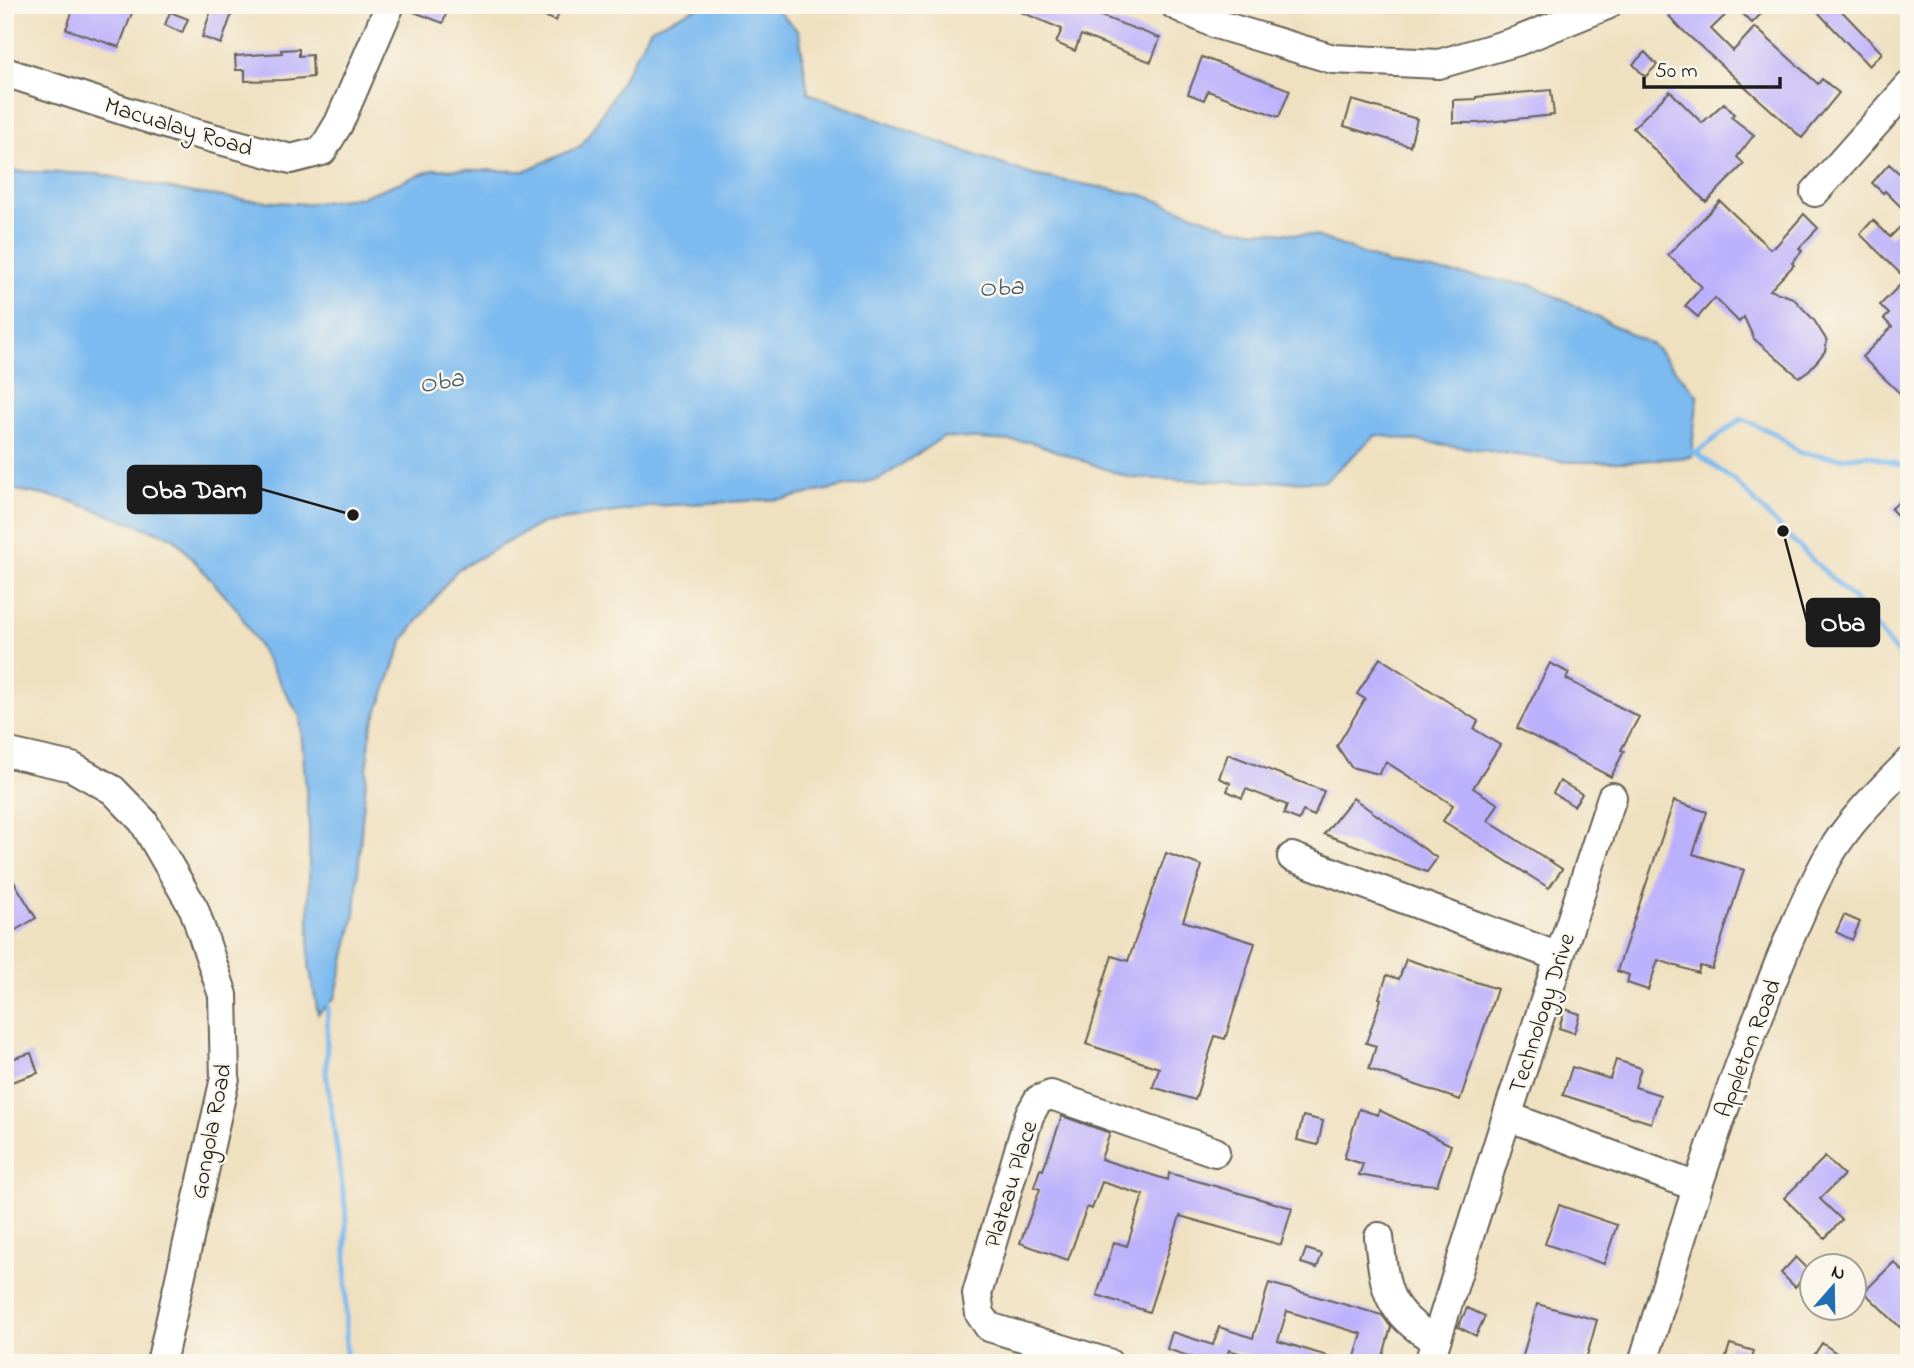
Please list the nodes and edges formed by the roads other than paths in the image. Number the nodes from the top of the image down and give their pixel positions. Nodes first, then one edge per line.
1 (390, 5) edge
2 (1175, 5) edge
3 (1607, 5) edge
4 (5, 72) edge
5 (1909, 86) edge
6 (1815, 192) dead end
7 (5, 752) edge
8 (1909, 762) edge
9 (1612, 797) dead end
10 (1292, 858) dead end
11 (1559, 957) junction
12 (1507, 1116) junction
13 (1214, 1152) dead end
14 (1697, 1187) junction
15 (1379, 1237) dead end
16 (1433, 1352) edge
17 (161, 1363) edge
18 (1108, 1363) edge
19 (1643, 1363) edge

1 - 4 street, Macualay Road
2 - 3 street
5 - 6 street
7 - 17 street, Gongola Road
8 - 14 street, Appleton Road
9 - 11 street, Technology Drive
10 - 11 street
11 - 12 street, Technology Drive
12 - 14 street, Technology Drive
12 - 16 street
13 - 18 street, Plateau Place
14 - 19 street, Appleton Road
15 - 16 street

